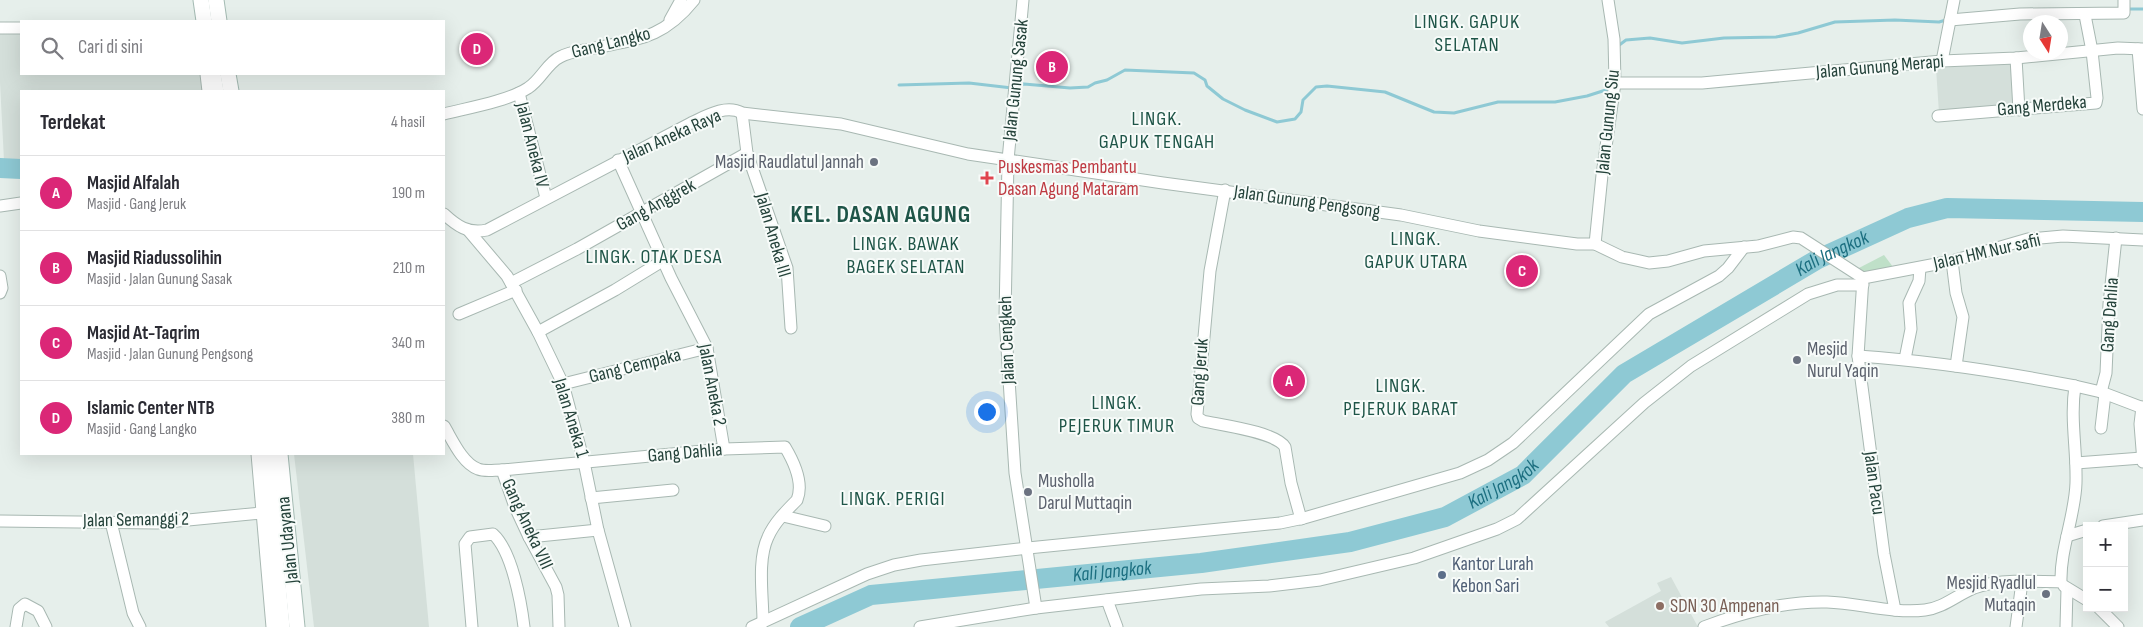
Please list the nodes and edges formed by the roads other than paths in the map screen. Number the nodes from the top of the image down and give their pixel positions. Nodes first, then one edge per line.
1 (201, 0) edge
2 (216, 0) edge
3 (681, 0) edge
4 (694, 0) edge
5 (1023, 0) edge
6 (1608, 0) edge
7 (1954, 0) edge
8 (2124, 6) edge
9 (2085, 14) junction
10 (1951, 18) junction
11 (204, 20) edge
12 (219, 20) edge
13 (667, 26) junction
14 (0, 28) edge
15 (20, 28) edge
16 (2140, 49) edge
17 (2092, 51) junction
18 (2016, 58) junction
19 (1942, 61) junction
20 (206, 75) edge
21 (213, 75) edge
22 (228, 75) edge
23 (1616, 85) junction
24 (208, 90) edge
25 (216, 90) edge
26 (230, 90) edge
27 (519, 93) junction
28 (2143, 109) edge
29 (2019, 110) junction
30 (742, 113) junction
31 (445, 114) edge
32 (1938, 116) dead end
33 (747, 153) junction
34 (618, 160) junction
35 (1008, 160) junction
36 (1225, 190) junction
37 (546, 198) junction
38 (20, 203) edge
39 (0, 206) edge
40 (641, 213) junction
41 (445, 215) edge
42 (468, 230) junction
43 (2116, 238) junction
44 (2143, 240) edge
45 (1595, 244) junction
46 (1744, 247) junction
47 (664, 260) junction
48 (1952, 261) junction
49 (1920, 268) junction
50 (0, 276) edge
51 (1861, 279) junction
52 (514, 287) junction
53 (0, 293) edge
54 (459, 314) dead end
55 (791, 328) dead end
56 (538, 332) junction
57 (707, 348) junction
58 (1858, 356) junction
59 (1904, 359) junction
60 (1956, 366) junction
61 (563, 384) junction
62 (2074, 386) junction
63 (2103, 393) junction
64 (2142, 408) edge
65 (445, 428) edge
66 (2101, 428) dead end
67 (724, 449) junction
68 (257, 455) edge
69 (266, 455) edge
70 (280, 455) edge
71 (2142, 460) edge
72 (584, 462) junction
73 (2076, 463) junction
74 (502, 470) junction
75 (673, 490) dead end
76 (591, 498) junction
77 (266, 513) junction
78 (783, 516) junction
79 (1301, 519) junction
80 (0, 520) edge
81 (2143, 520) edge
82 (111, 522) junction
83 (2128, 522) edge
84 (825, 526) dead end
85 (598, 530) junction
86 (2083, 531) edge
87 (2067, 536) junction
88 (529, 537) junction
89 (1028, 552) junction
90 (2022, 582) junction
91 (2064, 586) junction
92 (2083, 598) edge
93 (1107, 600) junction
94 (1036, 608) junction
95 (1895, 610) junction
96 (2102, 612) edge
97 (762, 622) junction
98 (972, 623) edge
99 (16, 627) edge
100 (46, 627) edge
101 (140, 627) edge
102 (272, 627) edge
103 (282, 627) edge
104 (297, 627) edge
105 (472, 627) edge
106 (524, 627) edge
107 (559, 627) edge
108 (624, 627) edge
109 (752, 627) edge
110 (920, 627) edge
111 (1117, 627) edge
112 (1704, 627) edge
113 (2016, 627) edge
114 (2066, 627) edge
115 (2118, 627) edge

1 - 11 main road
2 - 12 main road
3 - 13 street
4 - 13 street, Gang Langko
5 - 35 street, Jalan Gunung Sasak
6 - 23 street, Jalan Gunung Siu
7 - 10 street
8 - 9 street
9 - 10 street
9 - 17 street
10 - 19 street
13 - 27 street, Gang Langko
14 - 15 street
16 - 17 street, Jalan Gunung Merapi
16 - 28 street
17 - 18 street, Jalan Gunung Merapi
17 - 29 street, Gang Merdeka
18 - 19 street, Jalan Gunung Merapi
18 - 29 street
19 - 23 street, Jalan Gunung Merapi
20 - 24 street
21 - 25 main road
22 - 26 main road
23 - 45 street, Jalan Gunung Siu
27 - 31 street, Gang Langko
27 - 37 street, Jalan Aneka IV
29 - 32 street, Gang Merdeka
30 - 33 street, Jalan Aneka III
30 - 34 street, Jalan Aneka Raya
30 - 35 street, Jalan Aneka Raya
33 - 40 street, Gang Anggrek
33 - 55 street, Jalan Aneka III
34 - 37 street, Jalan Aneka Raya
34 - 40 street, Jalan Aneka 2
35 - 36 street, Jalan Gunung Pengsong
35 - 89 street, Jalan Cengkeh
36 - 45 street, Jalan Gunung Pengsong
36 - 79 street, Gang Jeruk
37 - 42 street, Jalan Aneka Raya
38 - 39 street
40 - 47 street, Jalan Aneka 2
40 - 52 street, Gang Anggrek
41 - 42 street
42 - 52 street, Jalan Aneka 1
43 - 44 street, Jalan HM Nur safii
43 - 48 street, Jalan HM Nur safii
43 - 63 street, Gang Dahlia
45 - 46 street, Jalan Gunung Pengsong
46 - 51 street, Jalan Gunung Pengsong
46 - 79 street
47 - 56 street
47 - 57 street, Jalan Aneka 2
48 - 49 street, Jalan HM Nur safii
48 - 60 street
49 - 51 street, Jalan HM Nur safii
49 - 59 street
50 - 53 street
51 - 58 street, Jalan Pacu
51 - 93 street, Jalan HM Nur safii
52 - 54 street, Gang Anggrek
52 - 56 street, Jalan Aneka 1
56 - 61 street, Jalan Aneka 1
57 - 61 street, Gang Cempaka
57 - 67 street, Jalan Aneka 2
58 - 59 street
58 - 95 street, Jalan Pacu
59 - 60 street
60 - 62 street
61 - 72 street, Jalan Aneka 1
62 - 63 street
62 - 73 street
63 - 64 street
63 - 66 street, Gang Dahlia
64 - 71 street
65 - 74 street, Gang Aneka VIII
67 - 72 street, Gang Dahlia
67 - 78 street, Gang Dahlia
68 - 77 street
69 - 77 main road, Jalan Udayana
70 - 104 main road, Jalan Udayana
71 - 73 street
72 - 74 street, Gang Dahlia
72 - 76 street, Jalan Aneka 1
73 - 87 street
74 - 88 street, Gang Aneka VIII
75 - 76 street
76 - 85 street, Jalan Aneka 1
77 - 82 street, Jalan Semanggi 2
77 - 102 street
77 - 103 main road, Jalan Udayana
78 - 84 street
78 - 97 street
79 - 89 street
80 - 82 street, Jalan Semanggi 2
81 - 83 street
82 - 101 street
85 - 88 street
85 - 108 street, Jalan Aneka 1
86 - 87 street
87 - 91 street
88 - 107 street, Gang Aneka VIII
89 - 94 street, Jalan Cengkeh
89 - 97 street
90 - 91 street
90 - 95 street
90 - 113 street
91 - 92 street
91 - 114 street
93 - 94 street, Jalan HM Nur safii
93 - 111 street
94 - 98 street, Jalan HM Nur safii
95 - 112 street
96 - 115 street
97 - 109 street
98 - 110 street, Jalan HM Nur safii
99 - 100 street
105 - 106 street

